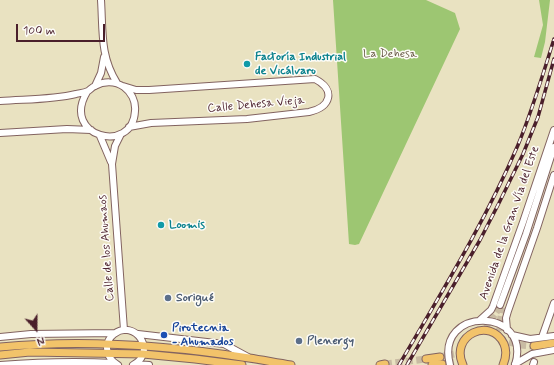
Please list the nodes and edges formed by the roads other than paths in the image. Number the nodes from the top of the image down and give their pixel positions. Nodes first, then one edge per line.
1 (101, 0) edge
2 (104, 55) junction
3 (120, 85) junction
4 (94, 86) junction
5 (87, 92) junction
6 (0, 101) edge
7 (129, 127) junction
8 (91, 130) junction
9 (554, 130) edge
10 (0, 133) edge
11 (121, 134) junction
12 (100, 136) junction
13 (554, 147) edge
14 (554, 157) edge
15 (112, 164) junction
16 (554, 175) edge
17 (554, 303) edge
18 (480, 320) junction
19 (124, 330) junction
20 (115, 333) junction
21 (138, 334) junction
22 (505, 336) junction
23 (554, 336) edge
24 (0, 337) edge
25 (542, 337) junction
26 (554, 343) edge
27 (108, 344) junction
28 (144, 345) junction
29 (534, 346) tunnel mouth
30 (0, 347) edge
31 (460, 349) junction
32 (554, 350) edge
33 (108, 354) junction
34 (143, 354) junction
35 (454, 354) tunnel mouth
36 (511, 354) dead end
37 (0, 355) edge
38 (250, 358) junction
39 (426, 359) tunnel mouth
40 (504, 362) edge
41 (116, 364) edge
42 (457, 364) edge
43 (515, 364) edge
44 (0, 365) edge
45 (134, 365) edge
46 (149, 365) edge
47 (242, 365) edge
48 (291, 365) edge
49 (432, 365) edge

1 - 2 street
2 - 3 street
2 - 4 street
3 - 4 street
3 - 7 street
3 - 7 street, Calle Dehesa Vieja
4 - 5 street
5 - 6 street
5 - 8 street
7 - 11 street
8 - 10 street
8 - 12 street
9 - 18 street, Avenida de la Gran Vía del Este
11 - 12 street
11 - 15 street, Calle de los Ahumaos
12 - 15 street, Calle de los Ahumaos
13 - 14 street, Avenida de la Gran Vía del Este
15 - 19 street, Calle de los Ahumaos
16 - 22 street
17 - 25 street
18 - 22 street
18 - 42 street
19 - 20 street
19 - 21 street
20 - 24 street
20 - 27 street
21 - 28 street
21 - 38 street
22 - 25 street
22 - 31 main road
22 - 40 main road
22 - 43 street
23 - 25 street
26 - 29 main road
27 - 28 main road
27 - 30 main road
27 - 33 street
28 - 34 street
28 - 38 main road
31 - 35 main road
31 - 42 main road
32 - 43 street
33 - 34 main road
33 - 37 main road
33 - 41 street
34 - 45 street
34 - 47 main road
36 - 40 main road
38 - 48 main road
39 - 49 main road
41 - 44 street
45 - 46 street

